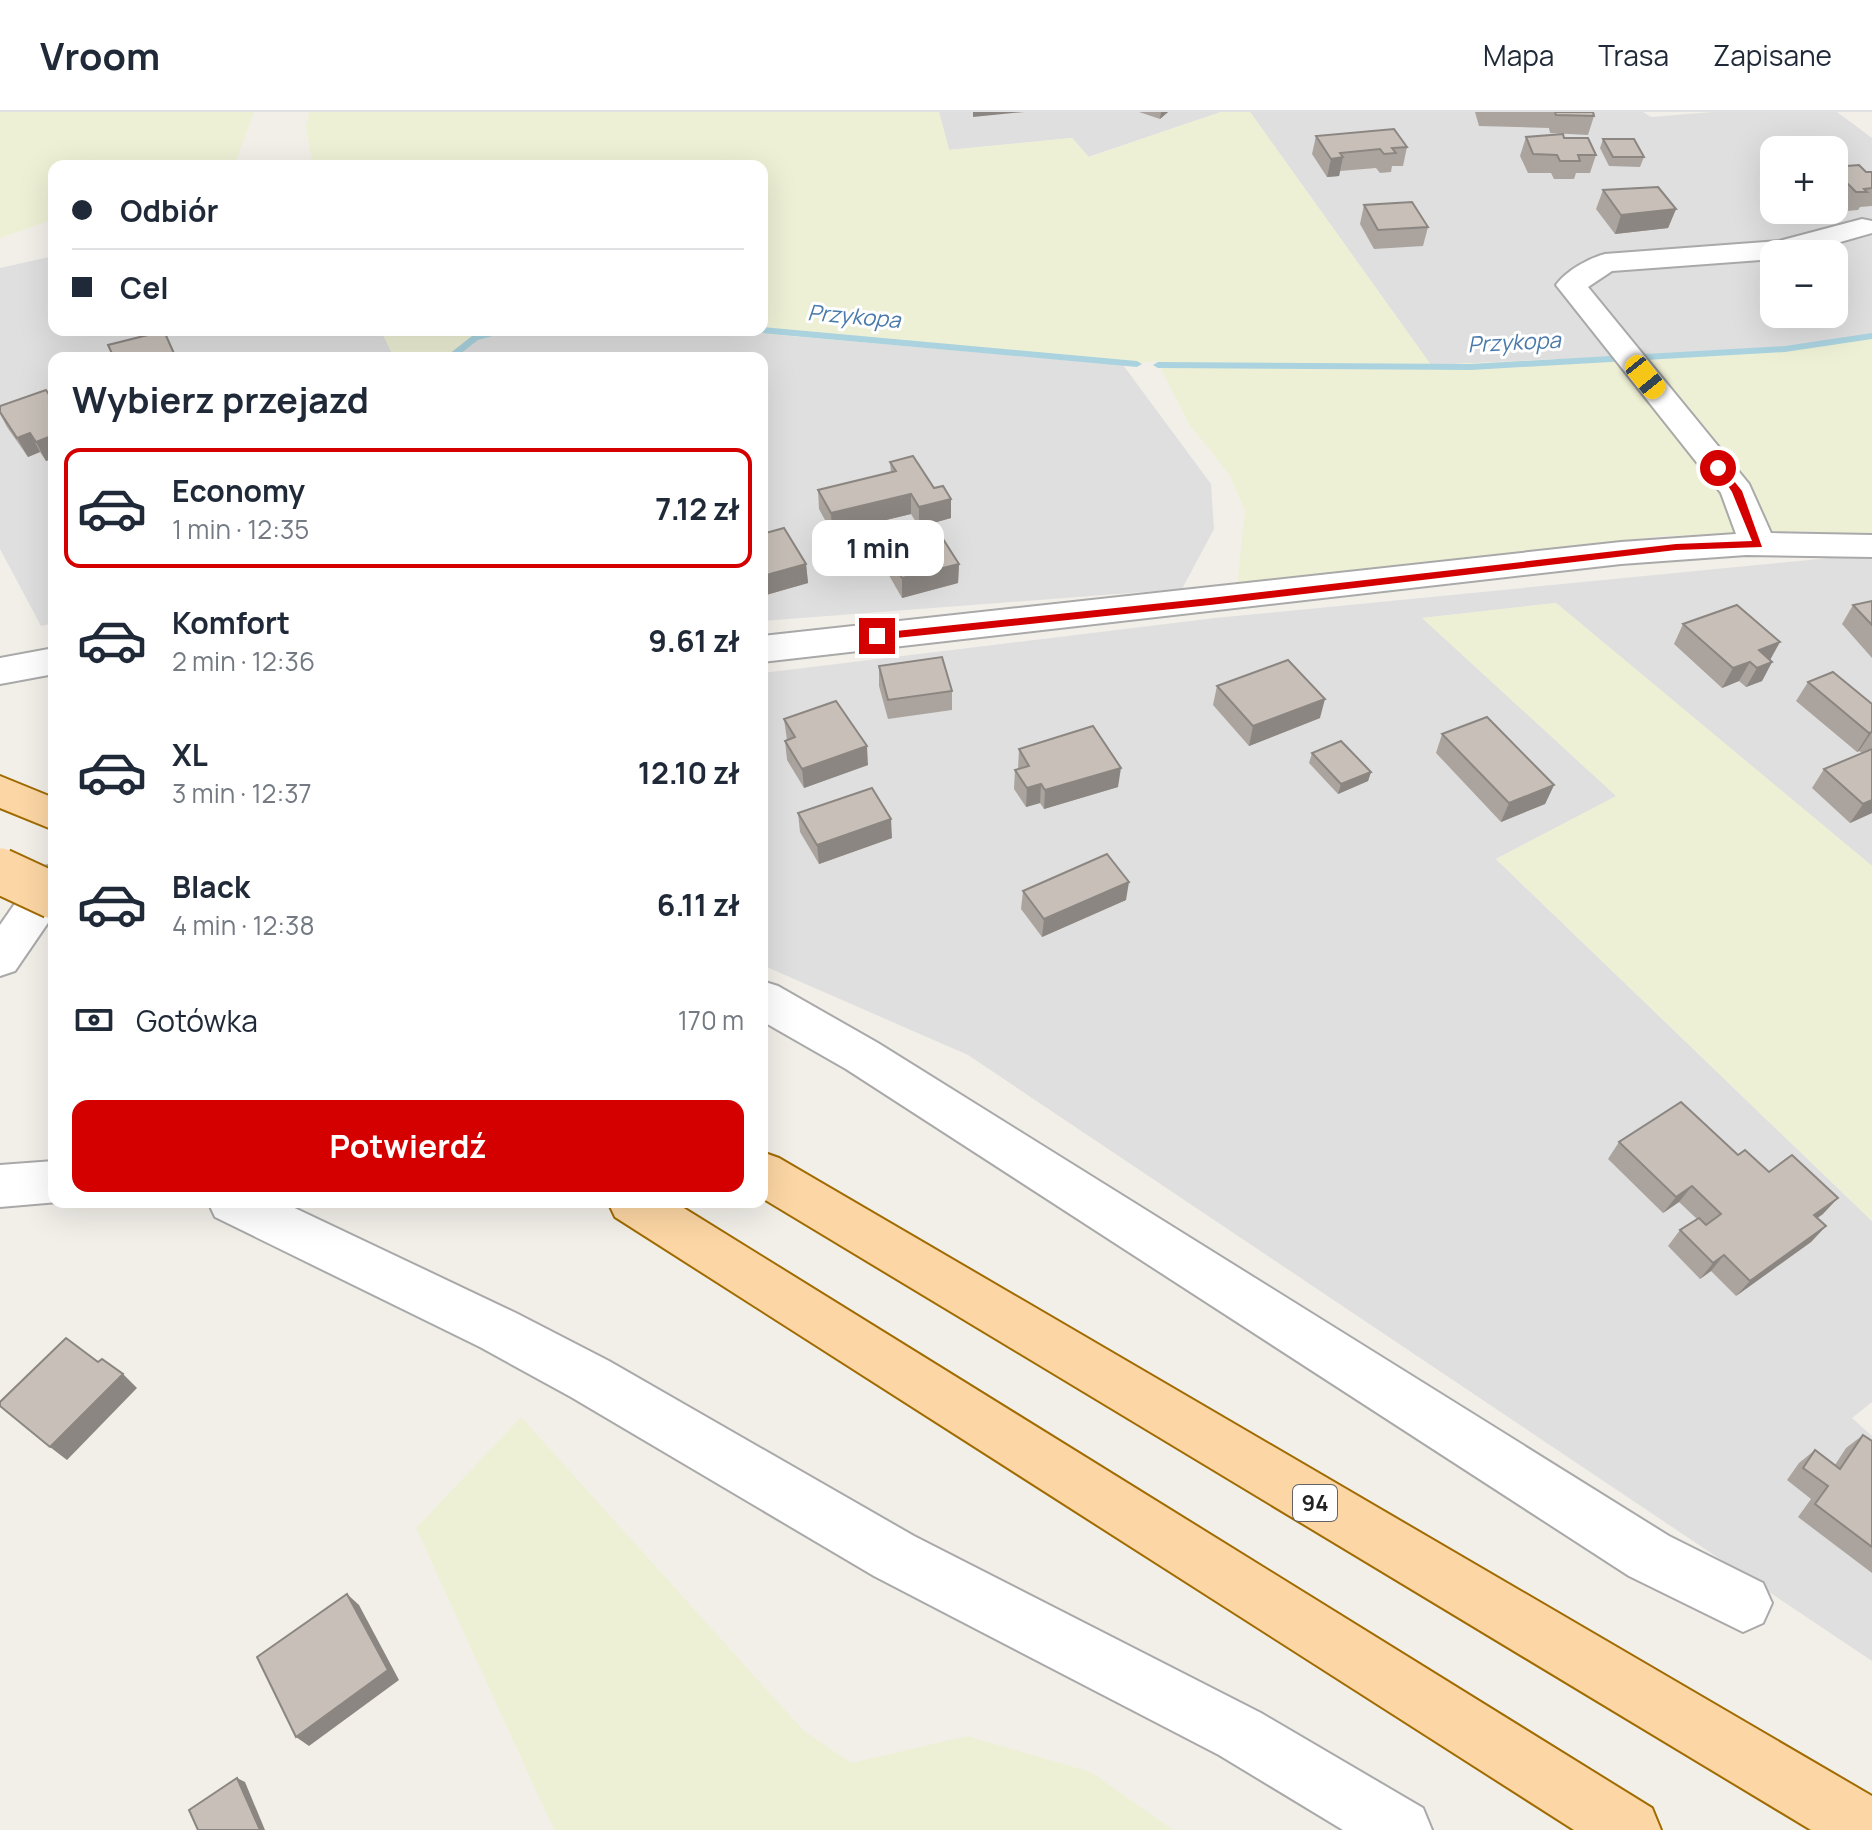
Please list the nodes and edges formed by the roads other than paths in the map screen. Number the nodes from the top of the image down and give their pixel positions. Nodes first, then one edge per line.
1 (1862, 227) dead end
2 (1758, 545) junction
3 (1872, 546) edge
4 (768, 648) edge
5 (48, 662) edge
6 (0, 671) edge
7 (0, 791) edge
8 (48, 812) edge
9 (0, 871) edge
10 (48, 889) edge
11 (48, 893) edge
12 (0, 959) edge
13 (768, 1002) edge
14 (768, 1177) edge
15 (48, 1182) edge
16 (0, 1186) edge
17 (245, 1208) edge
18 (642, 1208) edge
19 (1743, 1603) dead end
20 (1401, 1830) edge
21 (1630, 1830) edge
22 (1870, 1830) edge

1 - 2 street
2 - 3 street
2 - 4 street
5 - 6 street
7 - 8 main road
9 - 11 main road, bridge
10 - 12 street
13 - 19 street
14 - 22 main road, 94
15 - 16 street
17 - 20 street
18 - 21 main road

